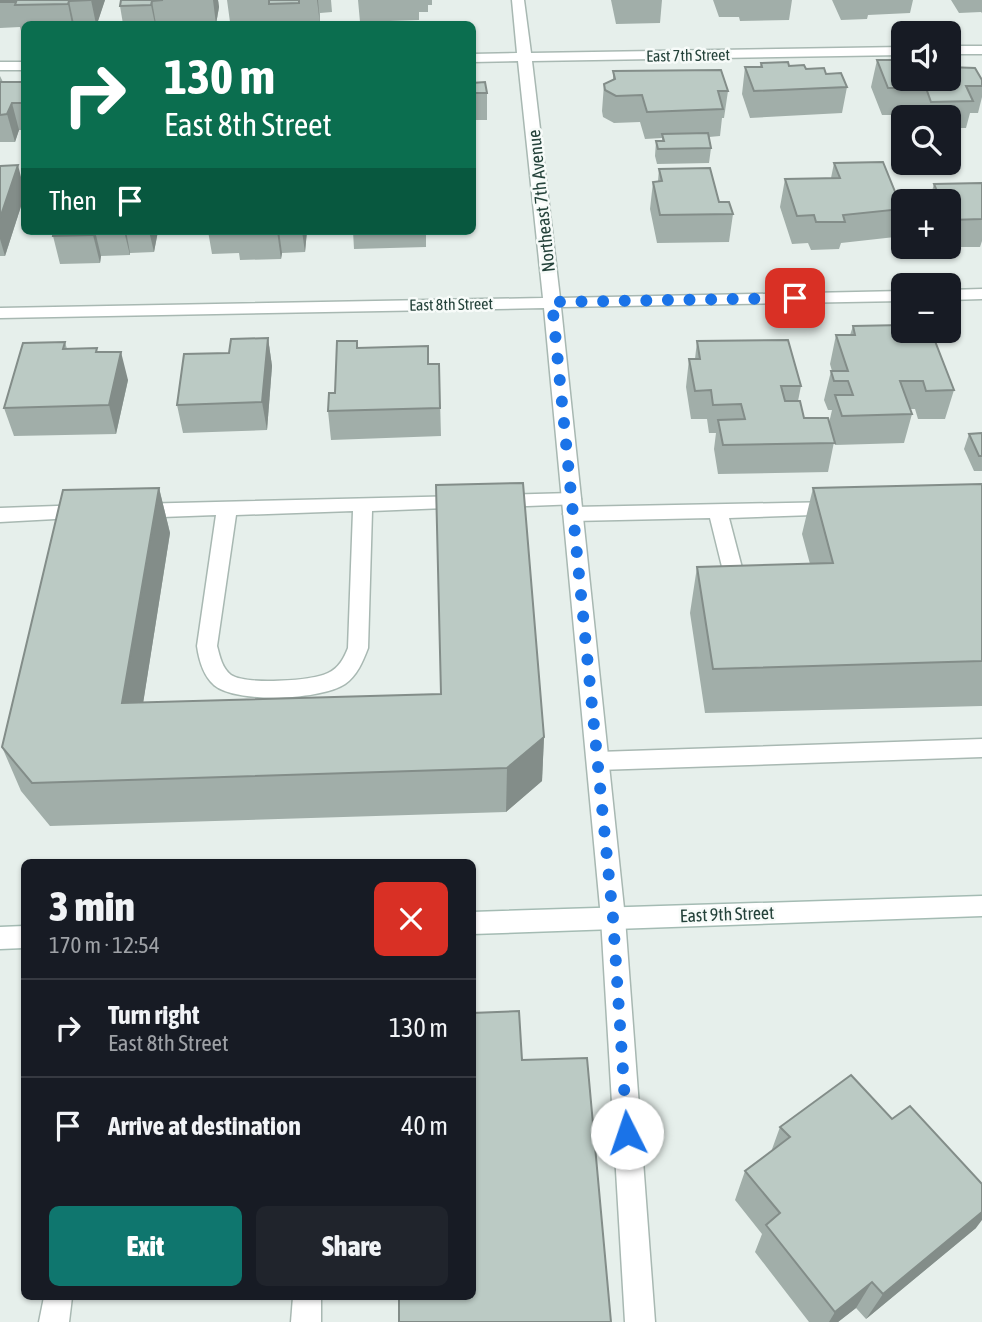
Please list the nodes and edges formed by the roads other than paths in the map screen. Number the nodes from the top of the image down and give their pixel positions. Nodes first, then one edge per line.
1 (518, 0) edge
2 (961, 50) edge
3 (982, 50) edge
4 (891, 51) edge
5 (476, 58) edge
6 (525, 58) junction
7 (0, 66) edge
8 (21, 66) edge
9 (982, 294) edge
10 (961, 295) edge
11 (891, 296) edge
12 (552, 302) junction
13 (0, 313) edge
14 (363, 505) junction
15 (573, 507) junction
16 (227, 508) junction
17 (857, 509) edge
18 (718, 511) junction
19 (0, 514) edge
20 (738, 592) edge
21 (982, 748) edge
22 (598, 761) junction
23 (982, 906) edge
24 (613, 918) junction
25 (476, 923) edge
26 (21, 937) edge
27 (0, 938) edge
28 (58, 1300) edge
29 (307, 1300) edge
30 (54, 1322) edge
31 (306, 1322) edge
32 (640, 1322) edge

1 - 6 street, Northeast 7th Avenue
2 - 3 street
4 - 6 street, East 7th Street
5 - 6 street, East 7th Street
6 - 12 street, Northeast 7th Avenue
7 - 8 street
9 - 10 street
11 - 12 street, East 8th Street
12 - 13 street, East 8th Street
12 - 15 street, Northeast 7th Avenue
14 - 15 street
14 - 16 street
14 - 16 street
15 - 18 street
15 - 22 street, Northeast 7th Avenue
16 - 19 street
17 - 18 street
18 - 20 street
21 - 22 street
22 - 24 street, Northeast 7th Avenue
23 - 24 street, East 9th Street
24 - 25 street, East 9th Street
24 - 32 street, Northeast 7th Avenue
26 - 27 street
28 - 30 street
29 - 31 street

